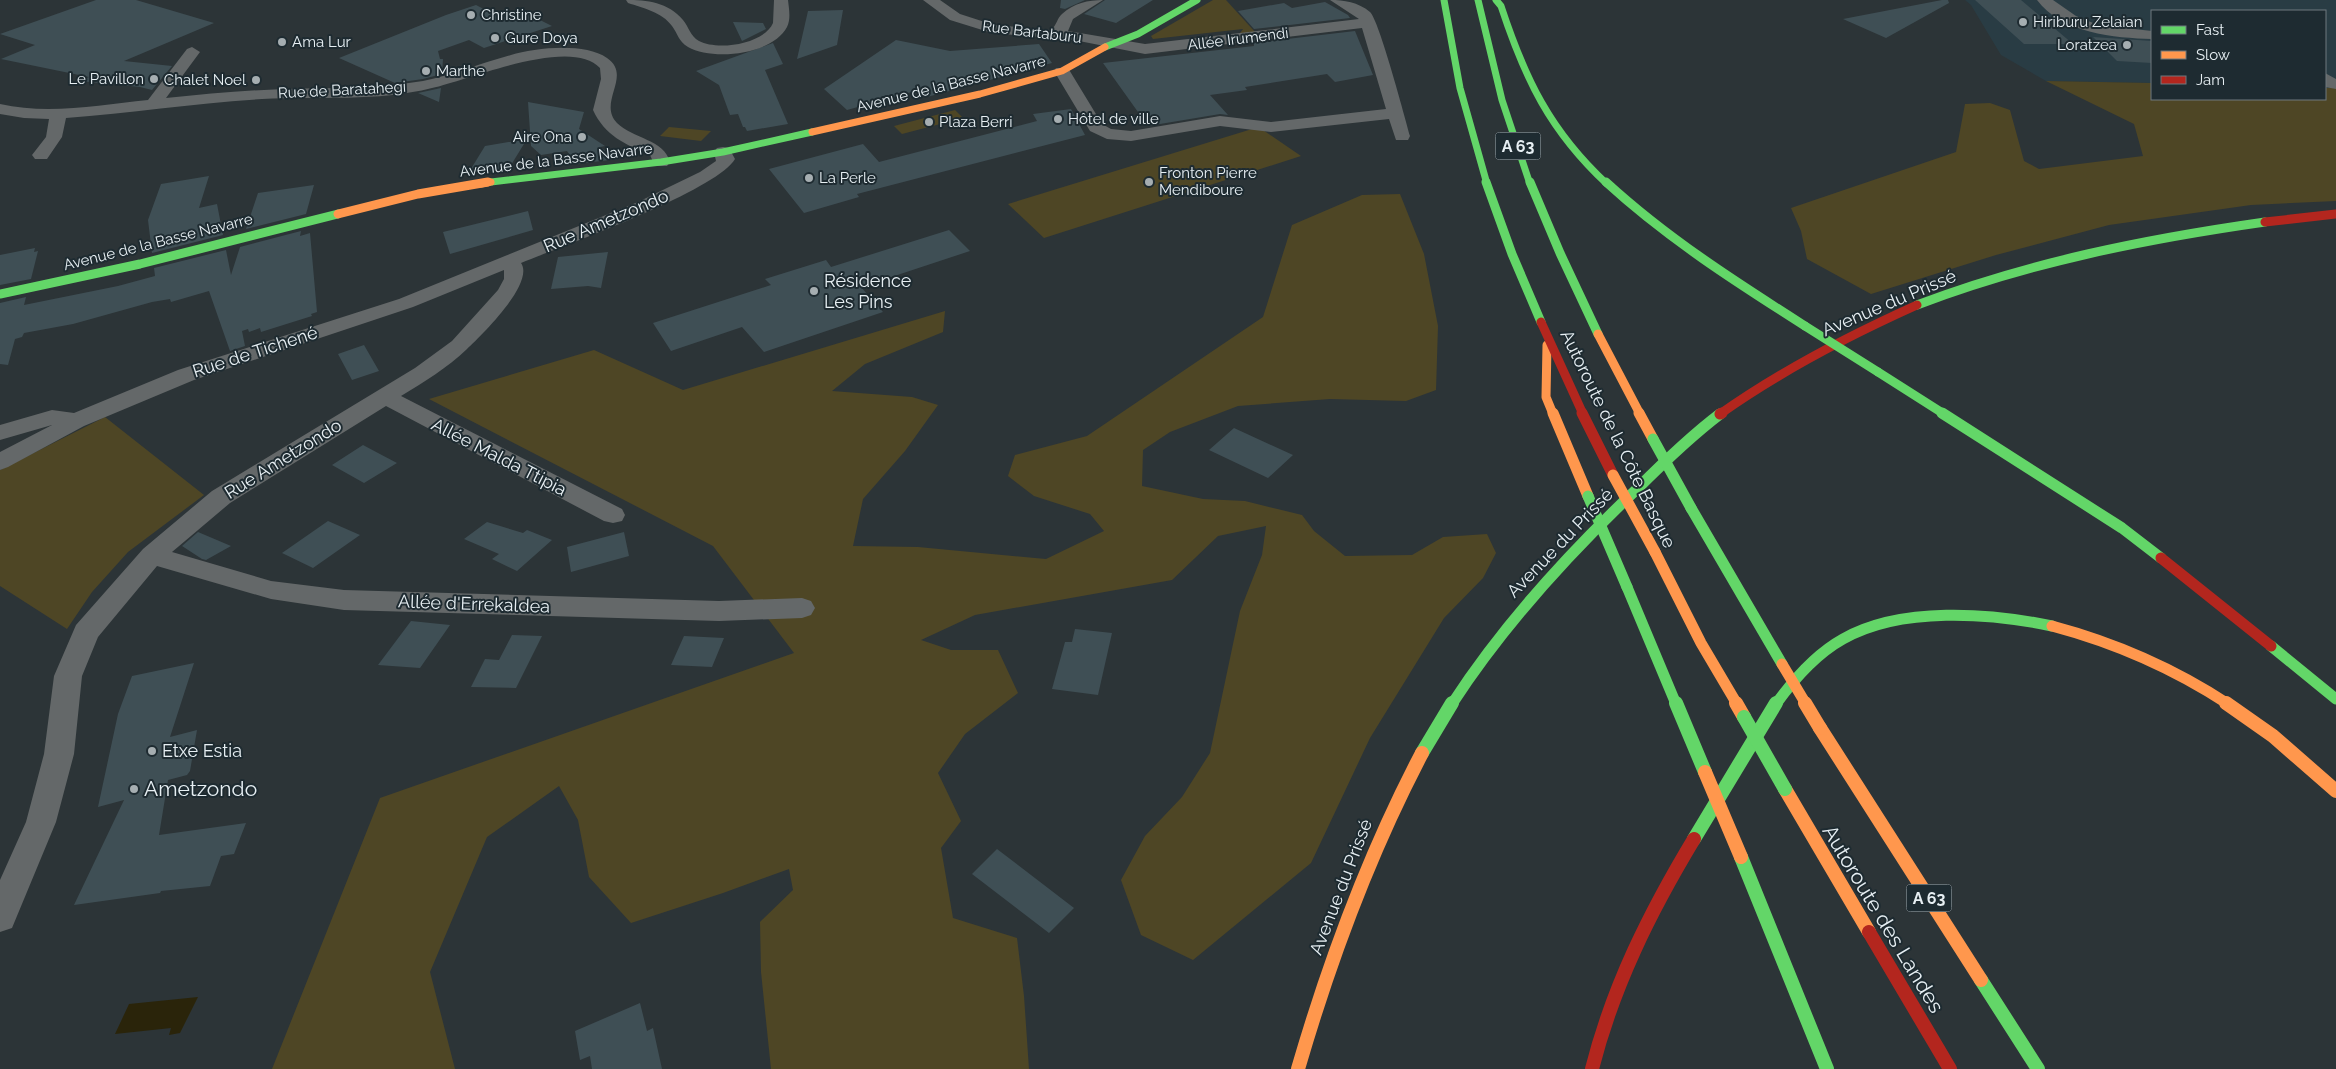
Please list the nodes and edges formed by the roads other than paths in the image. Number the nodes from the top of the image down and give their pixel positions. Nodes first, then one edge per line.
1 (632, 0) edge
2 (781, 0) edge
3 (930, 0) edge
4 (1096, 0) edge
5 (1176, 0) edge
6 (1197, 0) edge
7 (1337, 0) edge
8 (1444, 0) edge
9 (1478, 0) edge
10 (1496, 0) edge
11 (2044, 0) edge
12 (1367, 24) junction
13 (1056, 33) junction
14 (2151, 35) edge
15 (1110, 44) junction
16 (192, 52) dead end
17 (1062, 71) junction
18 (153, 105) junction
19 (0, 109) edge
20 (1396, 113) junction
21 (58, 114) junction
22 (1402, 136) dead end
23 (723, 152) junction
24 (41, 154) dead end
25 (661, 162) junction
26 (2336, 214) edge
27 (510, 262) junction
28 (0, 294) edge
29 (1547, 336) junction
30 (385, 397) junction
31 (76, 421) junction
32 (0, 433) edge
33 (0, 462) edge
34 (613, 515) dead end
35 (152, 555) junction
36 (802, 608) dead end
37 (2336, 699) edge
38 (1785, 789) joint
39 (2336, 790) edge
40 (0, 917) edge
41 (1298, 1069) edge
42 (1592, 1069) edge
43 (1827, 1069) edge
44 (1950, 1069) edge
45 (2038, 1069) edge

1 - 2 street
3 - 13 street, Rue Bartaburu
4 - 13 street
5 - 15 main road, Avenue de la Basse Navarre
6 - 15 main road, Avenue de la Basse Navarre
7 - 12 street
8 - 29 main road, Autoroute de la Côte Basque / A 63
9 - 45 main road, Autoroute de la Côte Basque / A 63, bridge
10 - 37 main road, bridge
11 - 14 street
12 - 15 street, Allée Irumendi
12 - 20 street
13 - 15 street, Rue Bartaburu
15 - 17 main road, Avenue de la Basse Navarre
16 - 18 street
17 - 20 street
17 - 23 main road, Avenue de la Basse Navarre
18 - 21 street, Rue de Baratahegi
18 - 25 street, Rue de Baratahegi
19 - 21 street, Rue de Baratahegi
20 - 22 street
21 - 24 street
23 - 25 main road, Avenue de la Basse Navarre
23 - 27 street, Rue Ametzondo
25 - 28 main road, Avenue de la Basse Navarre
26 - 41 main road, Avenue du Prissé
27 - 30 street, Rue Ametzondo
27 - 31 street, Rue de Tichené
29 - 38 main road, Autoroute de la Côte Basque / A 63, bridge
29 - 43 main road, bridge
30 - 34 street, Allée Malda Ttipia
30 - 35 street, Rue Ametzondo
31 - 32 street, Rue de Tichené
31 - 33 street
35 - 36 street, Allée d'Errekaldea
35 - 40 street, Rue Ametzondo
38 - 44 main road, Autoroute des Landes / A 63
39 - 42 main road

